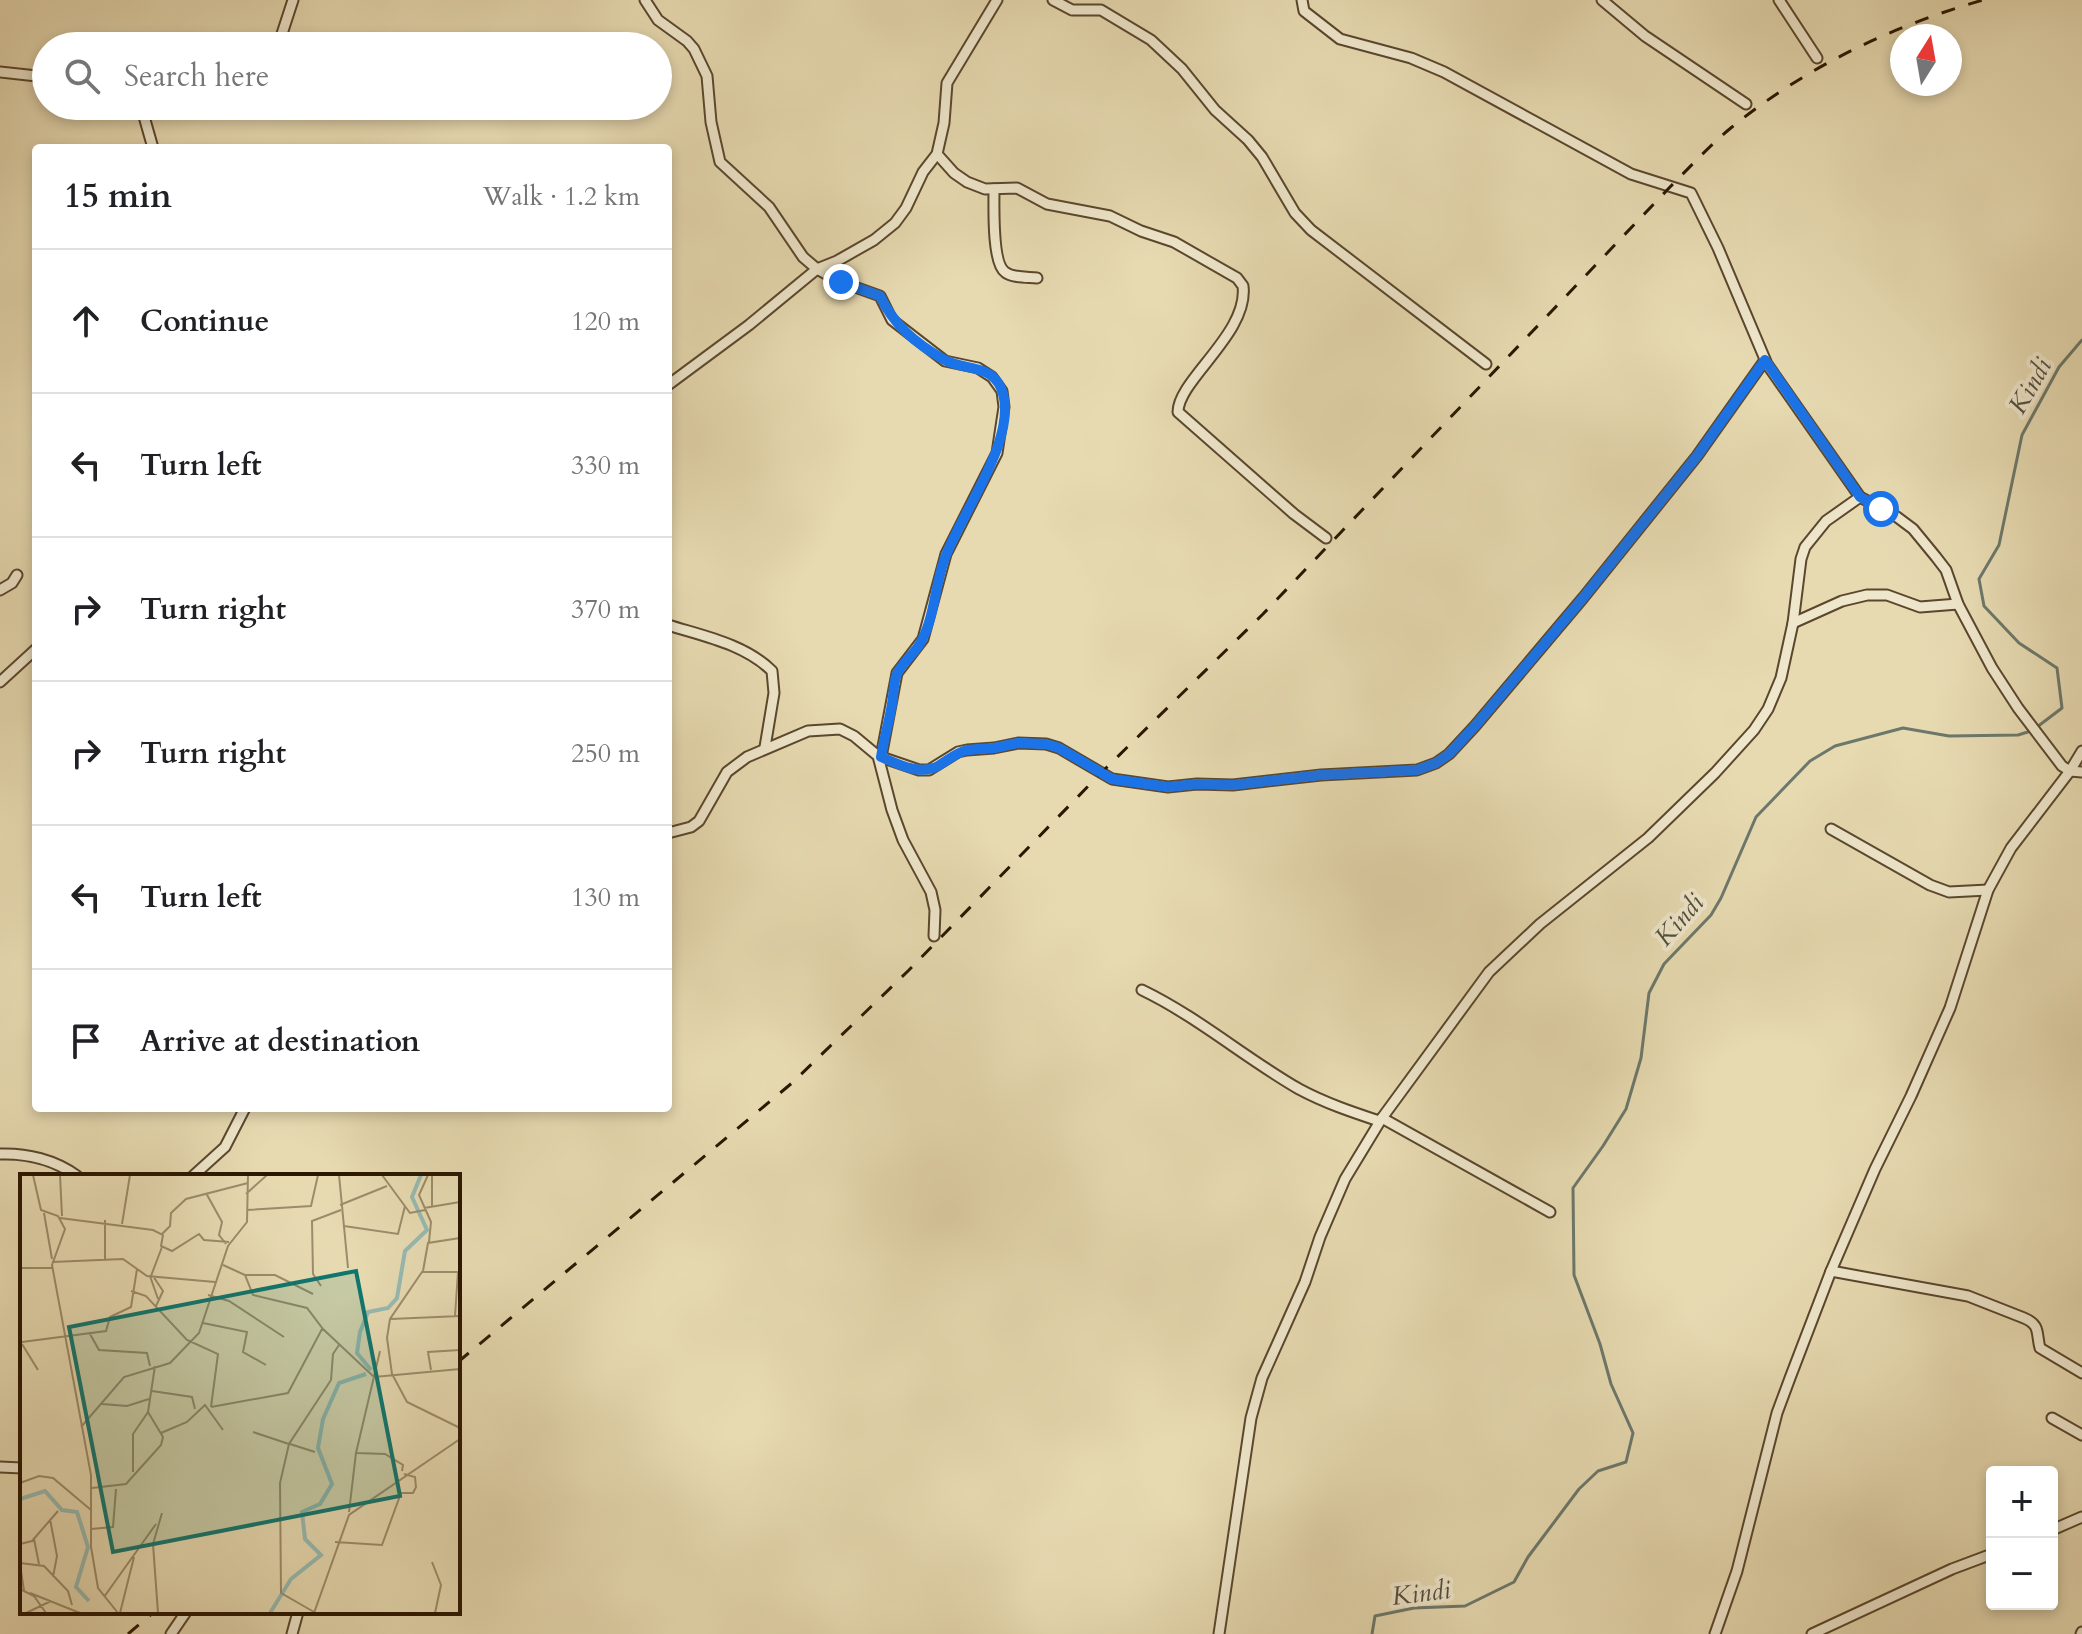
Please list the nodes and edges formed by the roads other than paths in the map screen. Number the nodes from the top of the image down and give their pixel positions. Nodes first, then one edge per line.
1 (293, 0) edge
2 (645, 0) edge
3 (997, 0) edge
4 (1053, 0) edge
5 (1302, 0) edge
6 (1602, 0) edge
7 (1779, 0) edge
8 (283, 32) edge
9 (1817, 58) dead end
10 (0, 72) edge
11 (32, 75) edge
12 (1746, 104) dead end
13 (145, 120) edge
14 (152, 144) edge
15 (937, 154) junction
16 (994, 189) junction
17 (817, 269) junction
18 (1037, 278) dead end
19 (1765, 360) junction
20 (1486, 364) dead end
21 (672, 382) edge
22 (1860, 497) junction
23 (1326, 538) dead end
24 (17, 575) dead end
25 (0, 590) edge
26 (1958, 604) junction
27 (1793, 623) junction
28 (672, 626) edge
29 (32, 653) edge
30 (0, 682) edge
31 (765, 747) junction
32 (2082, 751) edge
33 (879, 757) junction
34 (2070, 771) junction
35 (2082, 772) edge
36 (1831, 829) dead end
37 (672, 832) edge
38 (1988, 890) junction
39 (934, 936) dead end
40 (1142, 990) dead end
41 (243, 1112) edge
42 (1380, 1119) junction
43 (0, 1154) edge
44 (73, 1174) edge
45 (195, 1174) edge
46 (1550, 1212) dead end
47 (1831, 1271) junction
48 (2082, 1373) edge
49 (2052, 1418) dead end
50 (2082, 1435) edge
51 (0, 1467) edge
52 (20, 1468) edge
53 (2082, 1517) edge
54 (2058, 1527) edge
55 (1986, 1556) edge
56 (185, 1614) edge
57 (297, 1614) edge
58 (171, 1634) edge
59 (292, 1634) edge
60 (1219, 1634) edge
61 (1715, 1634) edge
62 (1812, 1634) edge

1 - 8 street
2 - 17 street
3 - 15 street
4 - 20 street
5 - 19 street
6 - 12 street
7 - 9 street
10 - 11 street
13 - 14 street
15 - 16 street
15 - 17 street
16 - 18 street
16 - 23 street
17 - 21 street
17 - 33 street
19 - 22 street
19 - 33 street
22 - 26 street
22 - 27 street
24 - 25 street
26 - 27 street
26 - 34 street
27 - 42 street
28 - 31 street
29 - 30 street
31 - 33 street
31 - 37 street
32 - 34 street
33 - 39 street
34 - 35 street
34 - 38 street
36 - 38 street
38 - 47 street
40 - 42 street
41 - 45 street
42 - 46 street
42 - 60 street
43 - 44 street
47 - 48 street
47 - 61 street
49 - 50 street
51 - 52 street
53 - 54 street
55 - 62 street
56 - 58 street
57 - 59 street

